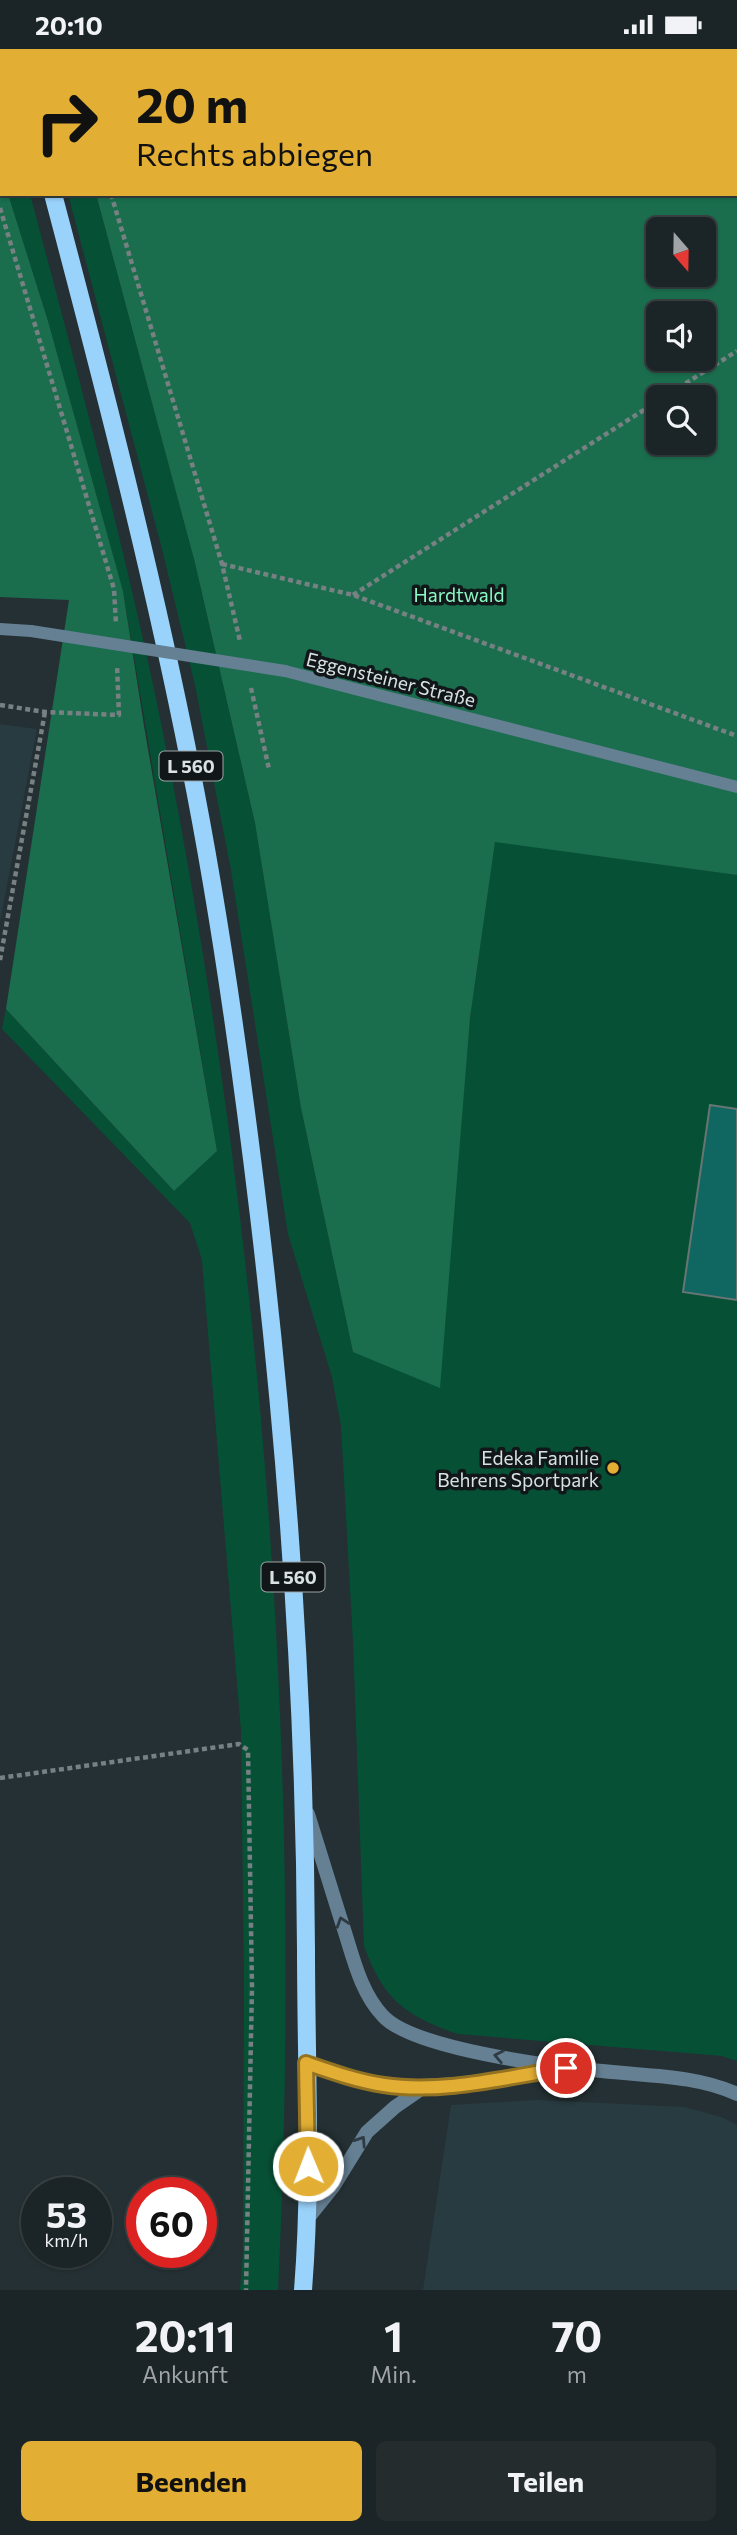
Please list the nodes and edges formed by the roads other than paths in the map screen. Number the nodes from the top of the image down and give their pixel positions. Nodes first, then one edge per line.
1 (54, 196) edge
2 (0, 629) edge
3 (737, 787) edge
4 (306, 1807) junction
5 (306, 2063) junction
6 (566, 2068) junction
7 (424, 2087) junction
8 (737, 2094) edge
9 (309, 2217) junction
10 (303, 2290) edge

1 - 4 main road, L 560
2 - 3 lane, Eggensteiner Straße, bridge
4 - 5 main road, L 560
6 -> 4 street
5 - 7 street
5 - 9 main road, L 560
6 - 7 street
6 - 8 street
9 -> 7 street
9 - 10 main road, L 560

